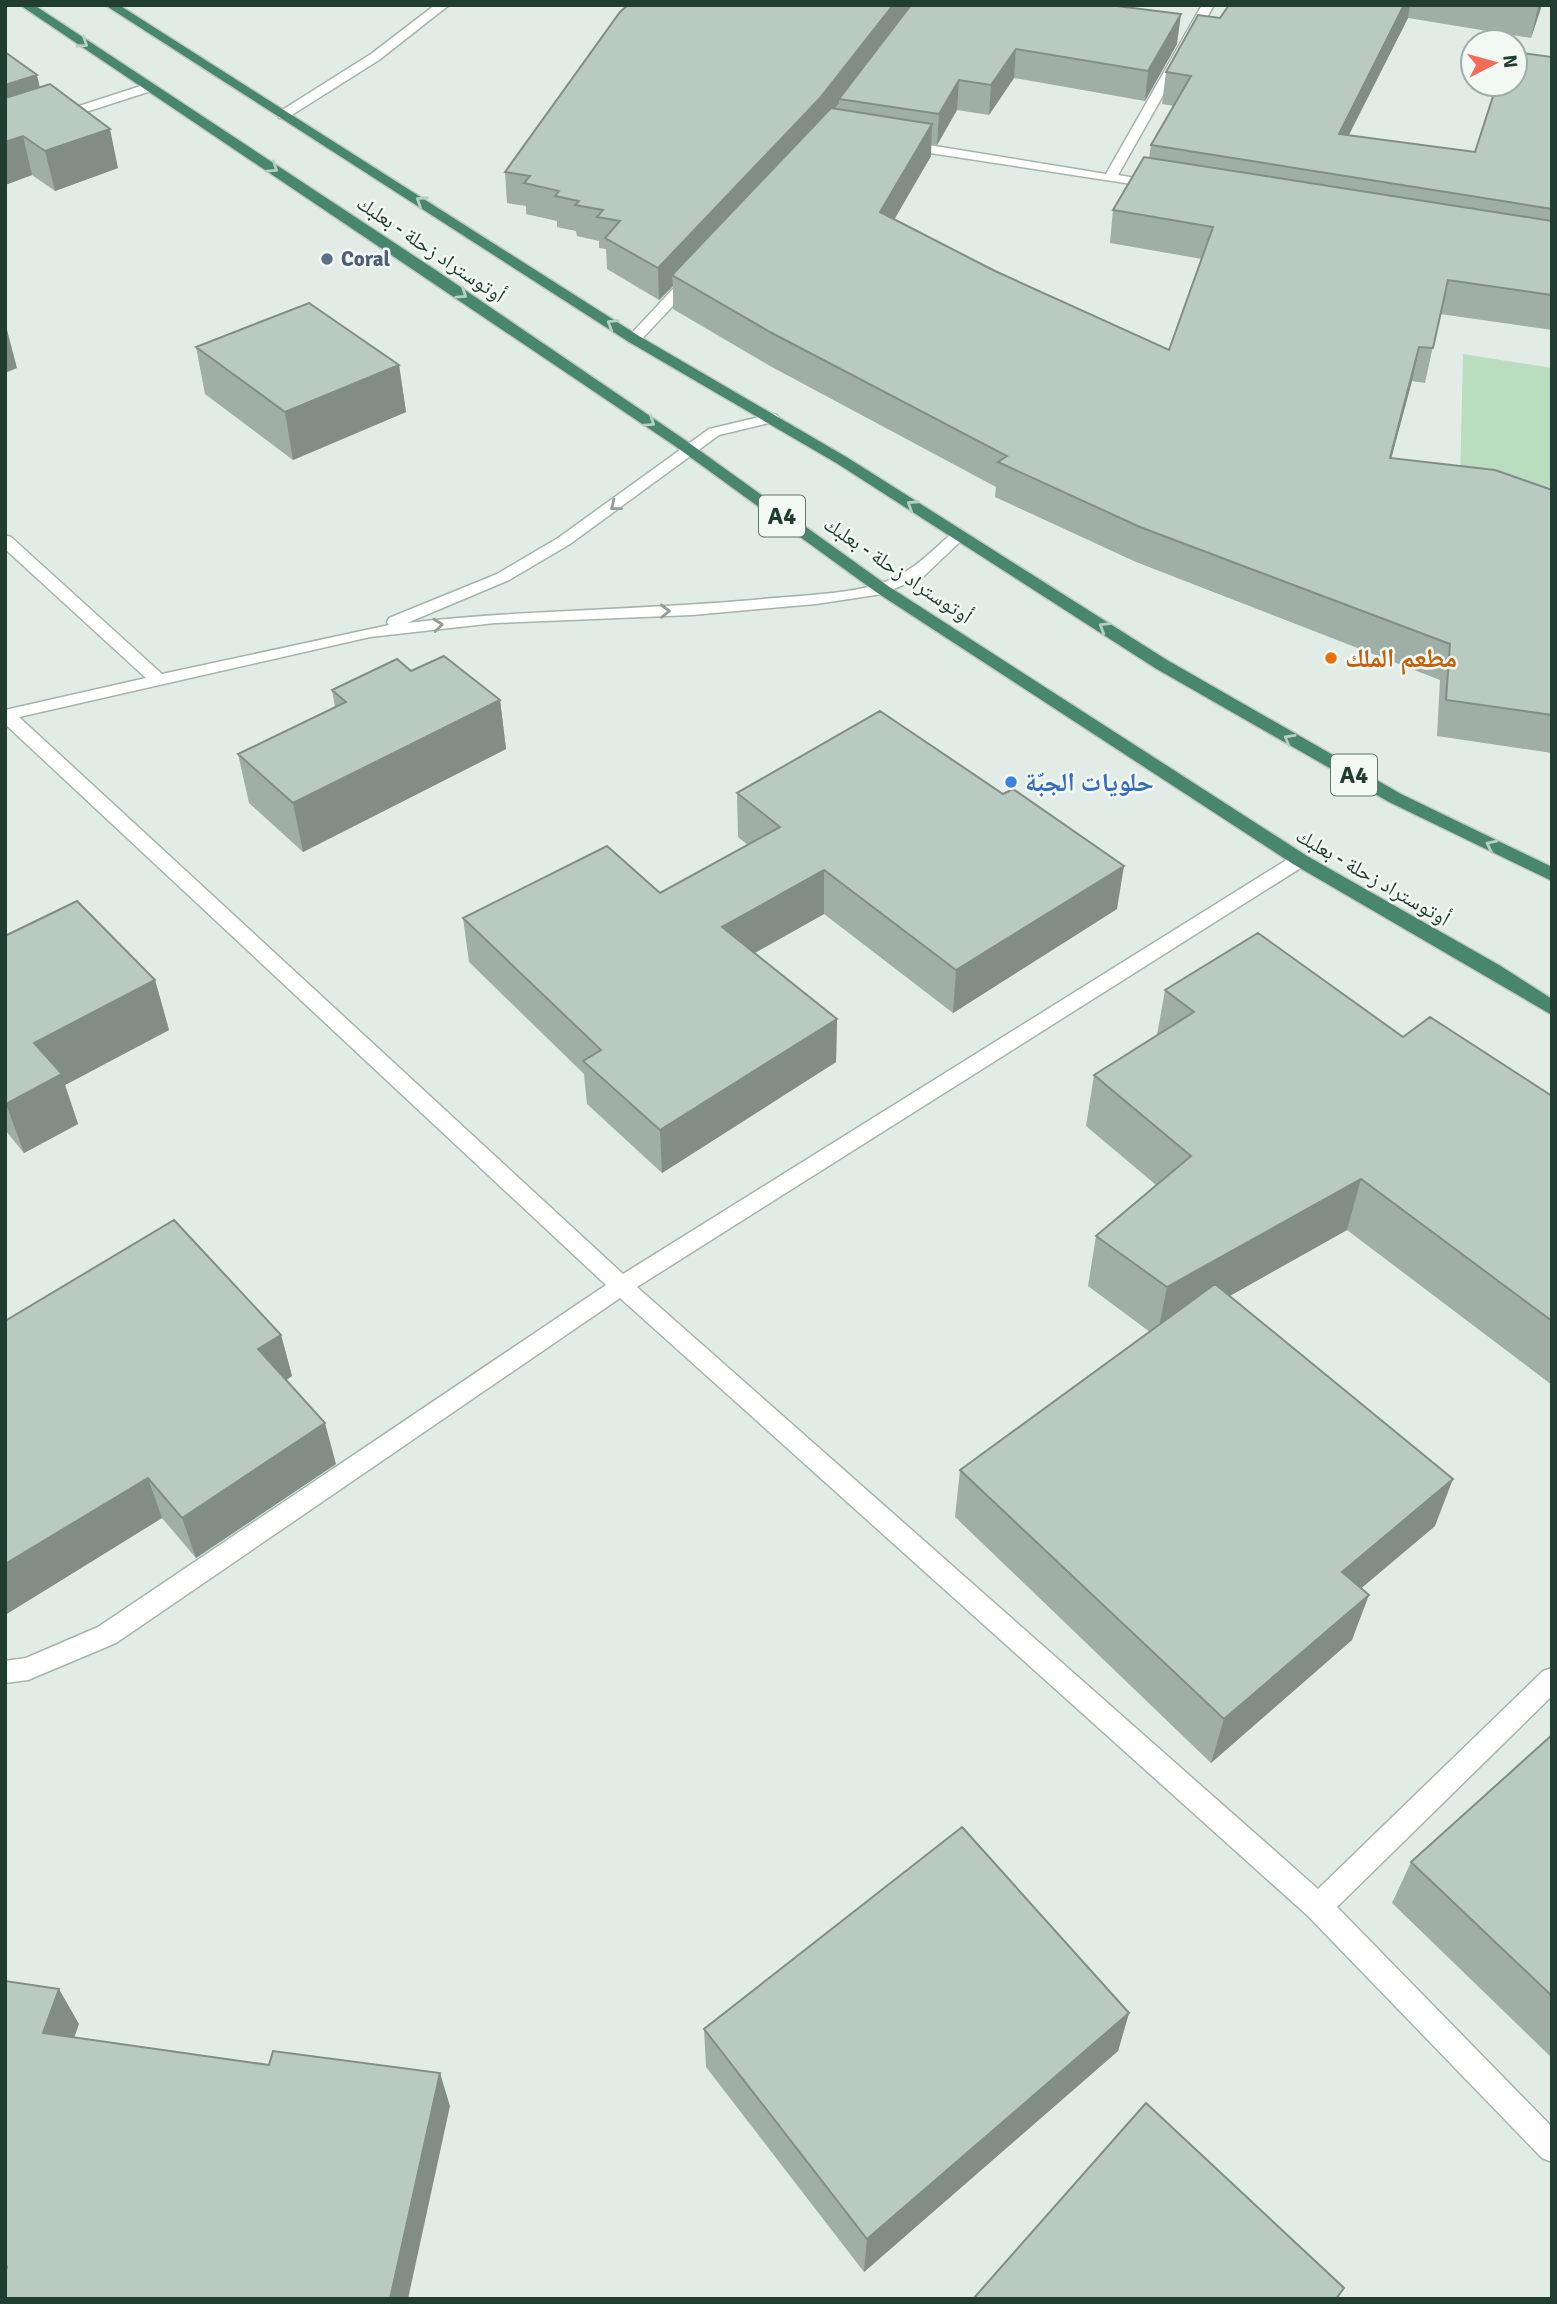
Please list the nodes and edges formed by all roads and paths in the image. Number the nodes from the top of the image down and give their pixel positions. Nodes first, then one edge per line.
1 (26, 5) edge
2 (111, 5) edge
3 (443, 5) edge
4 (1208, 5) edge
5 (150, 88) junction
6 (283, 115) junction
7 (5, 134) edge
8 (893, 144) edge
9 (1110, 178) junction
10 (1179, 189) edge
11 (698, 270) edge
12 (635, 339) junction
13 (772, 418) junction
14 (689, 450) junction
15 (958, 536) junction
16 (5, 540) edge
17 (882, 589) junction
18 (370, 632) junction
19 (157, 679) junction
20 (6, 715) edge
21 (1300, 860) junction
22 (1552, 875) edge
23 (1552, 1008) edge
24 (621, 1286) junction
25 (5, 1672) edge
26 (1552, 1679) edge
27 (1318, 1907) junction
28 (1552, 2148) edge

1 -> 5 highway, أوتوستراد زحلة - بعلبك / A4
2 - 6 highway, أوتوستراد زحلة - بعلبك / A4
3 - 6 street
4 - 9 street
5 - 7 street
5 -> 14 highway, أوتوستراد زحلة - بعلبك / A4
12 -> 6 highway, أوتوستراد زحلة - بعلبك / A4
8 - 9 street
9 - 10 street
11 - 12 street
12 - 13 highway, أوتوستراد زحلة - بعلبك / A4
13 - 14 street
15 -> 13 highway, أوتوستراد زحلة - بعلبك / A4
14 - 17 highway, أوتوستراد زحلة - بعلبك / A4
14 -> 18 street
15 - 17 street
22 -> 15 highway, أوتوستراد زحلة - بعلبك / A4
16 - 19 street
18 -> 17 street
17 - 21 highway, أوتوستراد زحلة - بعلبك / A4
18 - 19 street
19 - 20 street
20 - 24 street
21 - 23 highway, أوتوستراد زحلة - بعلبك / A4
21 - 24 street
24 - 25 street
24 - 27 street
26 - 27 street
27 - 28 street

